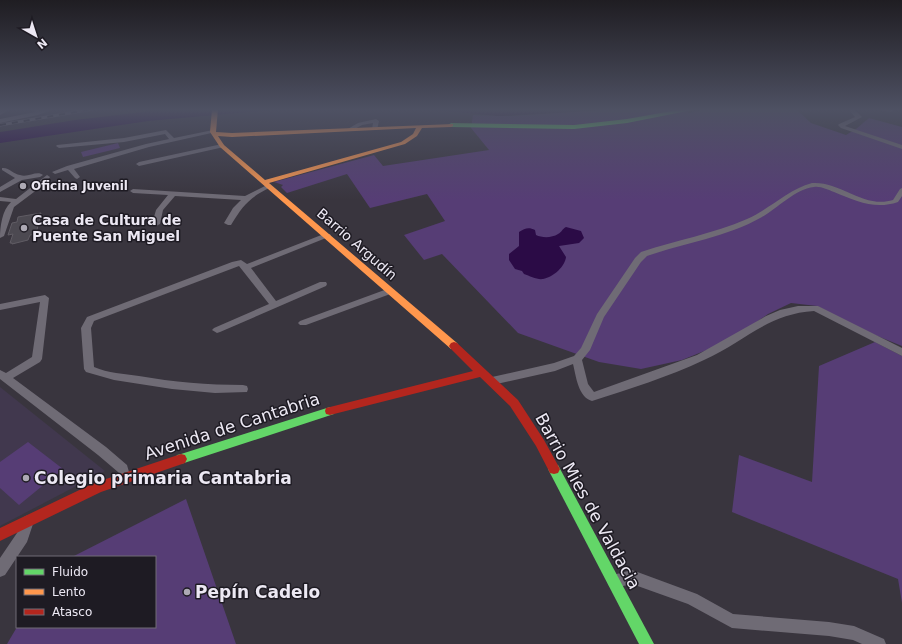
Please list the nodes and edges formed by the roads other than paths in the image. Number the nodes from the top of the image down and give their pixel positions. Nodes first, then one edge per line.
1 (129, 139) edge
2 (172, 139) edge
3 (205, 139) edge
4 (220, 139) edge
5 (410, 139) edge
6 (879, 139) edge
7 (124, 140) junction
8 (59, 146) dead end
9 (902, 147) edge
10 (130, 150) junction
11 (139, 164) dead end
12 (69, 168) junction
13 (4, 169) dead end
14 (44, 176) junction
15 (77, 177) dead end
16 (20, 178) junction
17 (266, 184) junction
18 (0, 190) edge
19 (902, 190) edge
20 (133, 191) dead end
21 (173, 194) junction
22 (245, 198) junction
23 (0, 199) edge
24 (16, 201) junction
25 (156, 224) dead end
26 (228, 224) dead end
27 (0, 236) edge
28 (327, 236) junction
29 (246, 267) junction
30 (323, 284) dead end
31 (390, 292) junction
32 (275, 305) junction
33 (0, 307) edge
34 (303, 323) dead end
35 (217, 330) dead end
36 (902, 352) edge
37 (578, 359) junction
38 (483, 372) junction
39 (3, 376) edge
40 (492, 381) junction
41 (243, 389) dead end
42 (125, 479) junction
43 (29, 519) junction
44 (0, 535) edge
45 (0, 570) edge
46 (614, 581) junction
47 (648, 644) edge
48 (879, 644) edge

1 - 7 street
2 - 10 street
3 - 11 street
4 - 17 street, Barrio Argudín
5 - 17 street
6 - 9 street
7 - 8 street
7 - 10 street
10 - 12 street
12 - 14 street
12 - 15 street
13 - 16 street
14 - 16 street
14 - 24 street
16 - 18 street
17 - 22 street
17 - 28 street, Barrio Argudín
19 - 37 street
20 - 21 street
21 - 22 street
21 - 25 street
22 - 26 street
23 - 24 street
24 - 27 street
28 - 29 street
28 - 31 street, Barrio Argudín
29 - 32 street
29 - 41 street
30 - 32 street
31 - 34 street
31 - 38 street, Barrio Argudín
32 - 35 street
33 - 39 street
36 - 37 street
37 - 40 street
38 - 40 street, Barrio Argudín
38 - 42 street, Avenida de Cantabria
39 - 42 street
40 - 46 street, Barrio Mies de Valdacia
42 - 43 street, Avenida de Cantabria
43 - 44 street, Avenida de Cantabria
43 - 45 street
46 - 47 street, Barrio Mies de Valdacia
46 - 48 street

